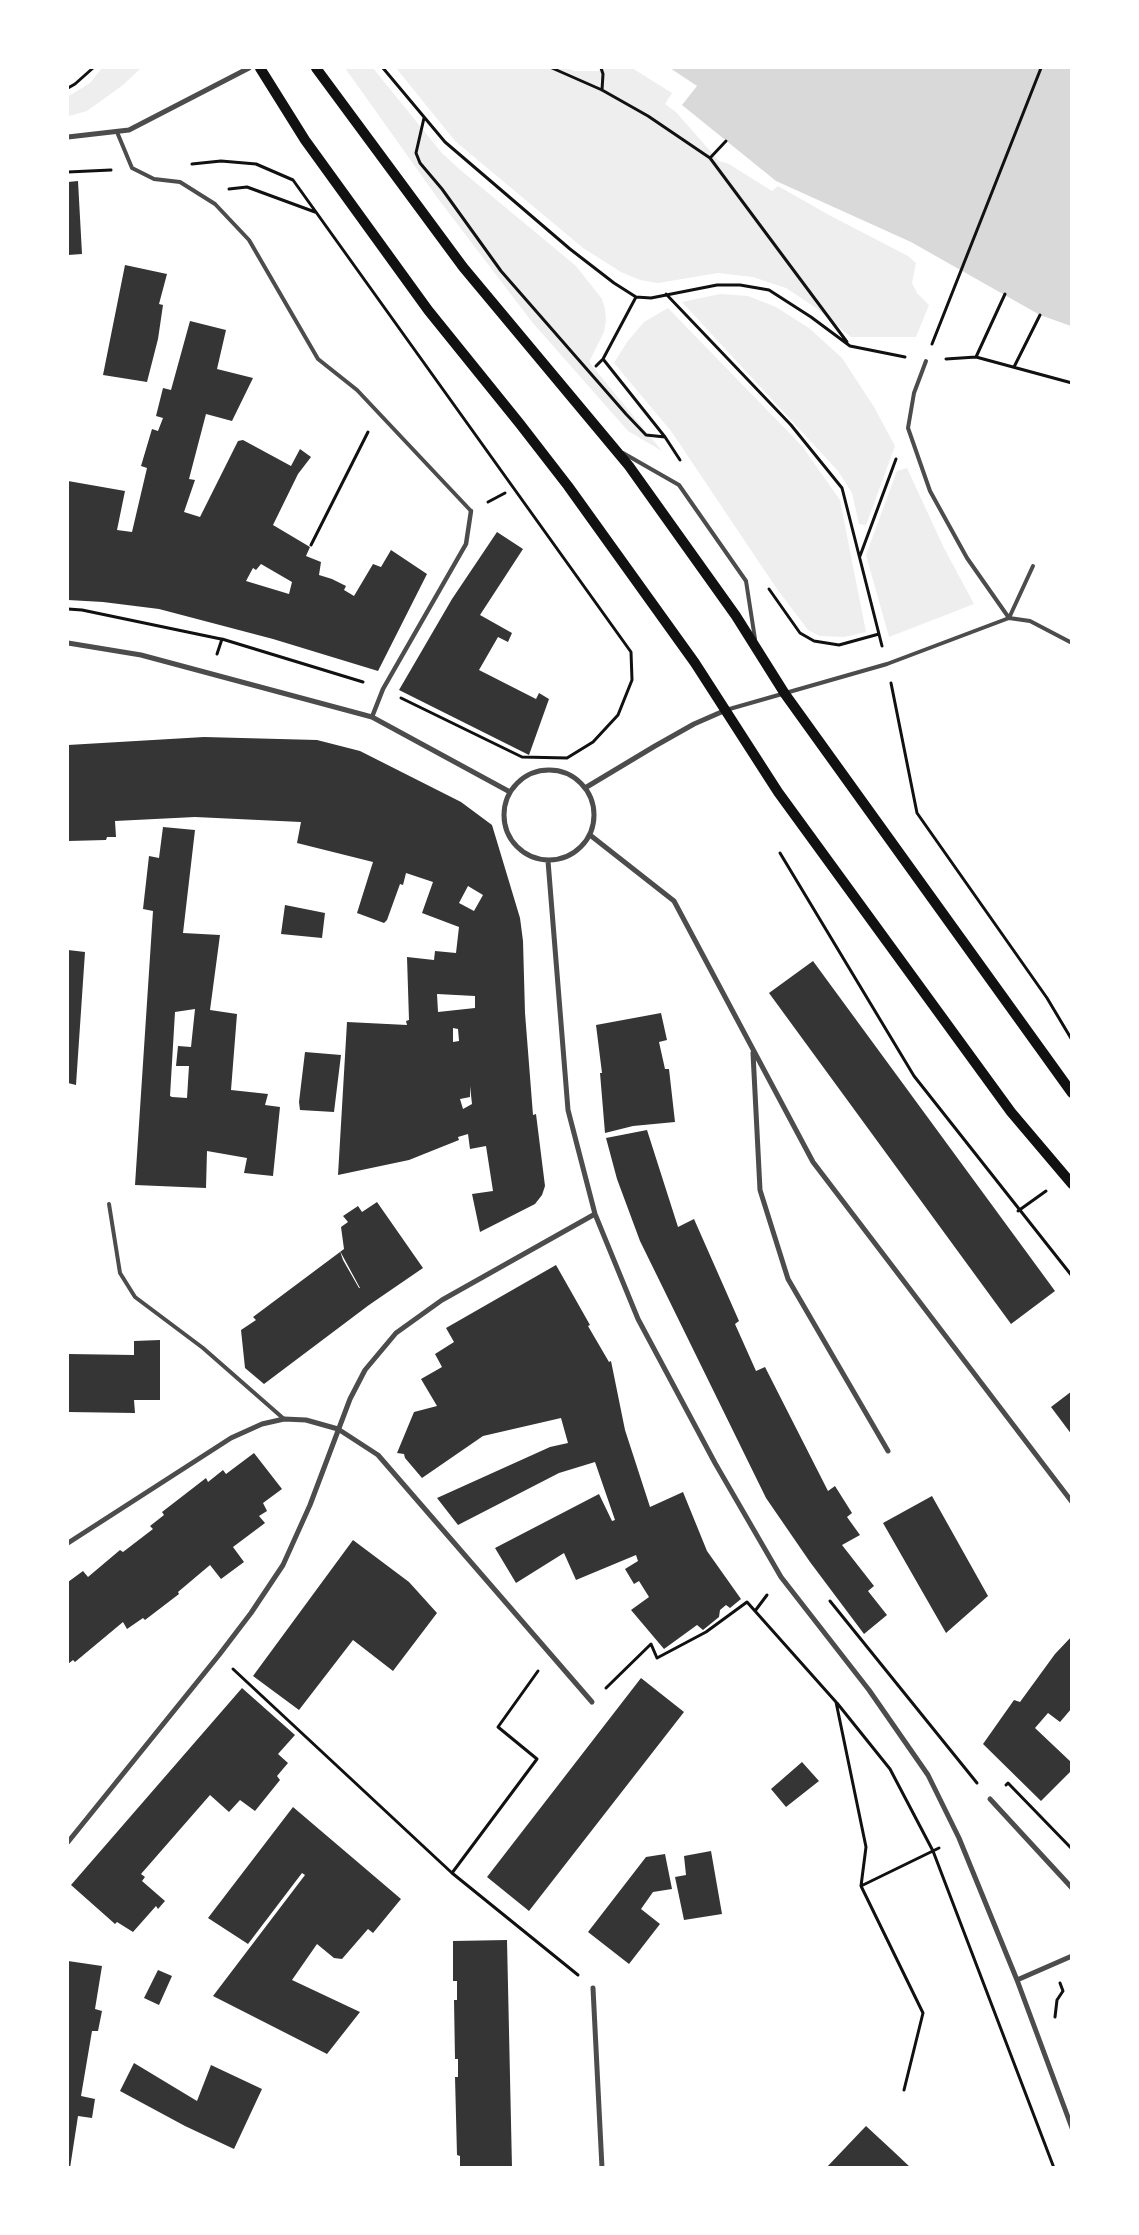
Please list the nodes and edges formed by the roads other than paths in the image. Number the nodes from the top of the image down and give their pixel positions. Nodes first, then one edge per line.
1 (249, 68) edge
2 (260, 68) edge
3 (316, 68) edge
4 (117, 132) junction
5 (68, 136) edge
6 (926, 361) road end
7 (614, 448) junction
8 (471, 510) joint
9 (1033, 566) dead end
10 (1009, 618) junction
11 (68, 643) edge
12 (1072, 643) edge
13 (756, 649) junction
14 (785, 694) junction
15 (726, 710) junction
16 (372, 717) junction
17 (585, 788) junction
18 (510, 792) junction
19 (590, 834) junction
20 (548, 861) junction
21 (753, 1050) junction
22 (1072, 1093) edge
23 (1072, 1184) edge
24 (108, 1204) dead end
25 (595, 1214) junction
26 (284, 1419) junction
27 (338, 1429) junction
28 (888, 1451) dead end
29 (1072, 1502) edge
30 (68, 1543) edge
31 (592, 1702) road end
32 (990, 1799) road end
33 (68, 1842) edge
34 (1072, 1888) edge
35 (1072, 1956) edge
36 (1017, 1980) junction
37 (593, 1988) road end
38 (1072, 2128) edge
39 (602, 2168) edge

1 - 4 street
2 - 15 main road
3 - 7 main road
4 - 5 street
4 - 8 lane
6 - 10 lane
7 - 13 main road
7 - 13 lane
8 - 16 street
9 - 10 lane
10 - 12 lane
10 - 14 lane
11 - 16 street
13 - 14 main road
14 - 15 lane
14 - 22 main road
15 - 17 street
15 - 23 main road
16 - 18 street
17 - 18 street
17 - 19 street
18 - 20 street
19 - 20 street
19 - 21 street
20 - 25 street
21 - 28 street
21 - 29 street
24 - 26 lane
25 - 27 street
25 - 36 street
26 - 27 street
26 - 30 street
27 - 31 street
27 - 33 street
32 - 34 street
35 - 36 street
36 - 38 street
37 - 39 street

